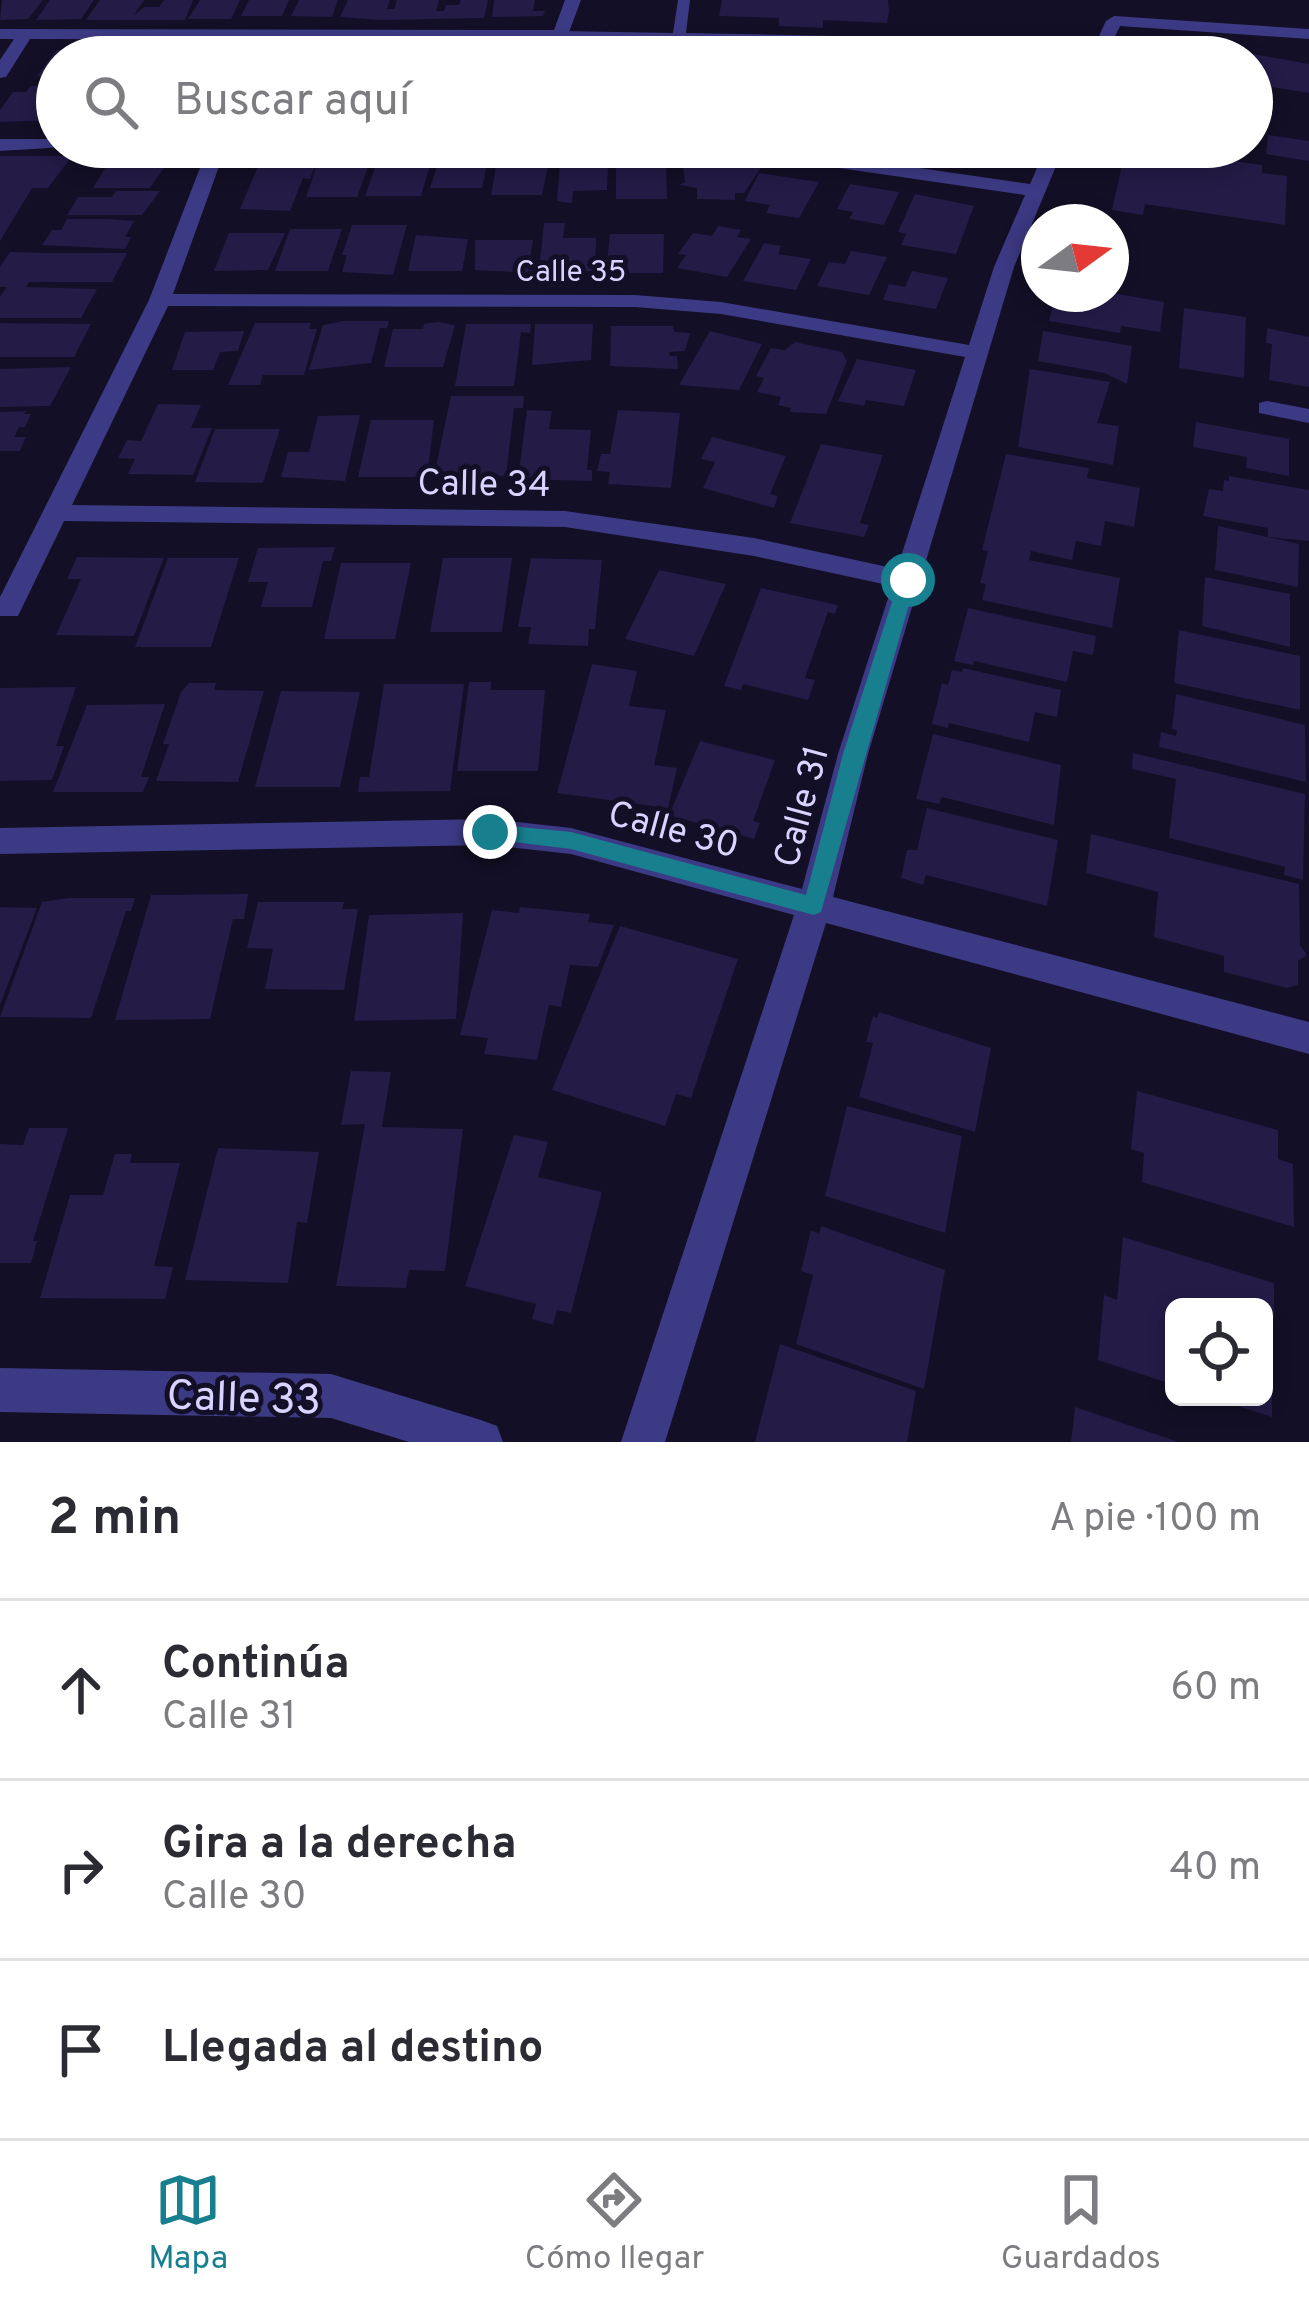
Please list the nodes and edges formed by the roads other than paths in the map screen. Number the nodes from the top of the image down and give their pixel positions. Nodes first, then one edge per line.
1 (573, 0) edge
2 (684, 0) edge
3 (0, 34) edge
4 (25, 34) junction
5 (1309, 34) edge
6 (560, 35) junction
7 (620, 36) edge
8 (680, 36) edge
9 (1107, 36) edge
10 (0, 73) edge
11 (36, 145) edge
12 (0, 146) edge
13 (209, 168) edge
14 (879, 168) edge
15 (1045, 168) edge
16 (1035, 191) junction
17 (160, 300) junction
18 (978, 353) junction
19 (1268, 408) dead end
20 (1309, 416) edge
21 (54, 513) junction
22 (908, 580) junction
23 (8, 609) dead end
24 (0, 841) edge
25 (814, 906) junction
26 (1309, 1038) edge
27 (0, 1390) edge
28 (482, 1442) edge
29 (643, 1442) edge

1 - 6 street
2 - 8 lane
3 - 4 street
4 - 6 street
4 - 10 street
5 - 9 street
6 - 7 lane
11 - 12 street
13 - 17 street
14 - 16 street
15 - 16 street, Calle 31
16 - 18 street, Calle 31
17 - 18 street, Calle 35
17 - 21 street
18 - 22 street, Calle 31
19 - 20 street
21 - 22 street, Calle 34
21 - 23 street
22 - 25 street, Calle 31
24 - 25 street, Calle 30
25 - 26 street, Calle 30
25 - 29 street, Calle 31
27 - 28 street, Calle 33

